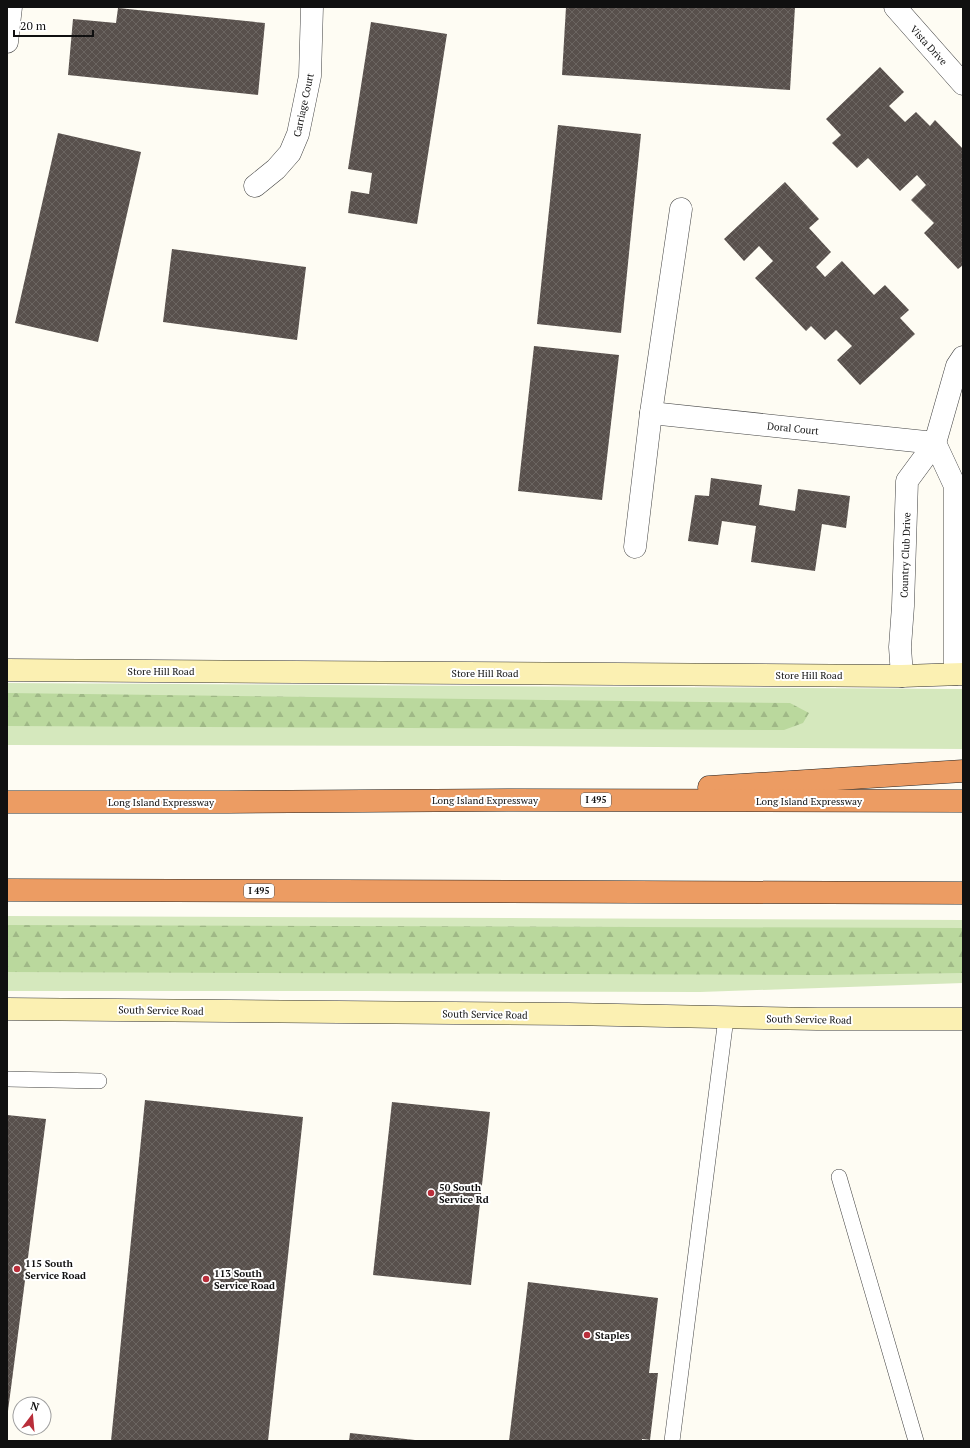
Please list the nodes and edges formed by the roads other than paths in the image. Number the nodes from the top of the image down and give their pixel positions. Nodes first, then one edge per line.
1 (11, 7) edge
2 (312, 7) edge
3 (894, 7) edge
4 (7, 42) edge
5 (963, 84) edge
6 (255, 186) dead end
7 (682, 209) dead end
8 (963, 357) edge
9 (651, 413) junction
10 (935, 443) junction
11 (635, 548) dead end
12 (7, 670) edge
13 (959, 674) edge
14 (902, 676) junction
15 (963, 771) edge
16 (508, 800) junction
17 (963, 801) edge
18 (7, 802) edge
19 (7, 890) edge
20 (963, 892) edge
21 (7, 1009) edge
22 (726, 1018) junction
23 (963, 1019) edge
24 (7, 1079) edge
25 (99, 1081) dead end
26 (839, 1177) dead end
27 (672, 1441) edge
28 (916, 1441) edge

1 - 4 street
2 - 6 street, Carriage Court
3 - 5 street, Vista Drive
7 - 9 street
8 - 10 street, Country Club Drive
9 - 10 street, Doral Court
9 - 11 street
10 - 13 street
10 - 14 street, Country Club Drive
12 - 14 main road, Store Hill Road
13 - 14 main road, Store Hill Road
15 - 16 highway
16 - 17 highway, Long Island Expressway / I 495
16 - 18 highway, Long Island Expressway / I 495
19 - 20 highway, I 495
21 - 22 main road, South Service Road
22 - 23 main road, South Service Road
22 - 27 lane
24 - 25 lane
26 - 28 lane

